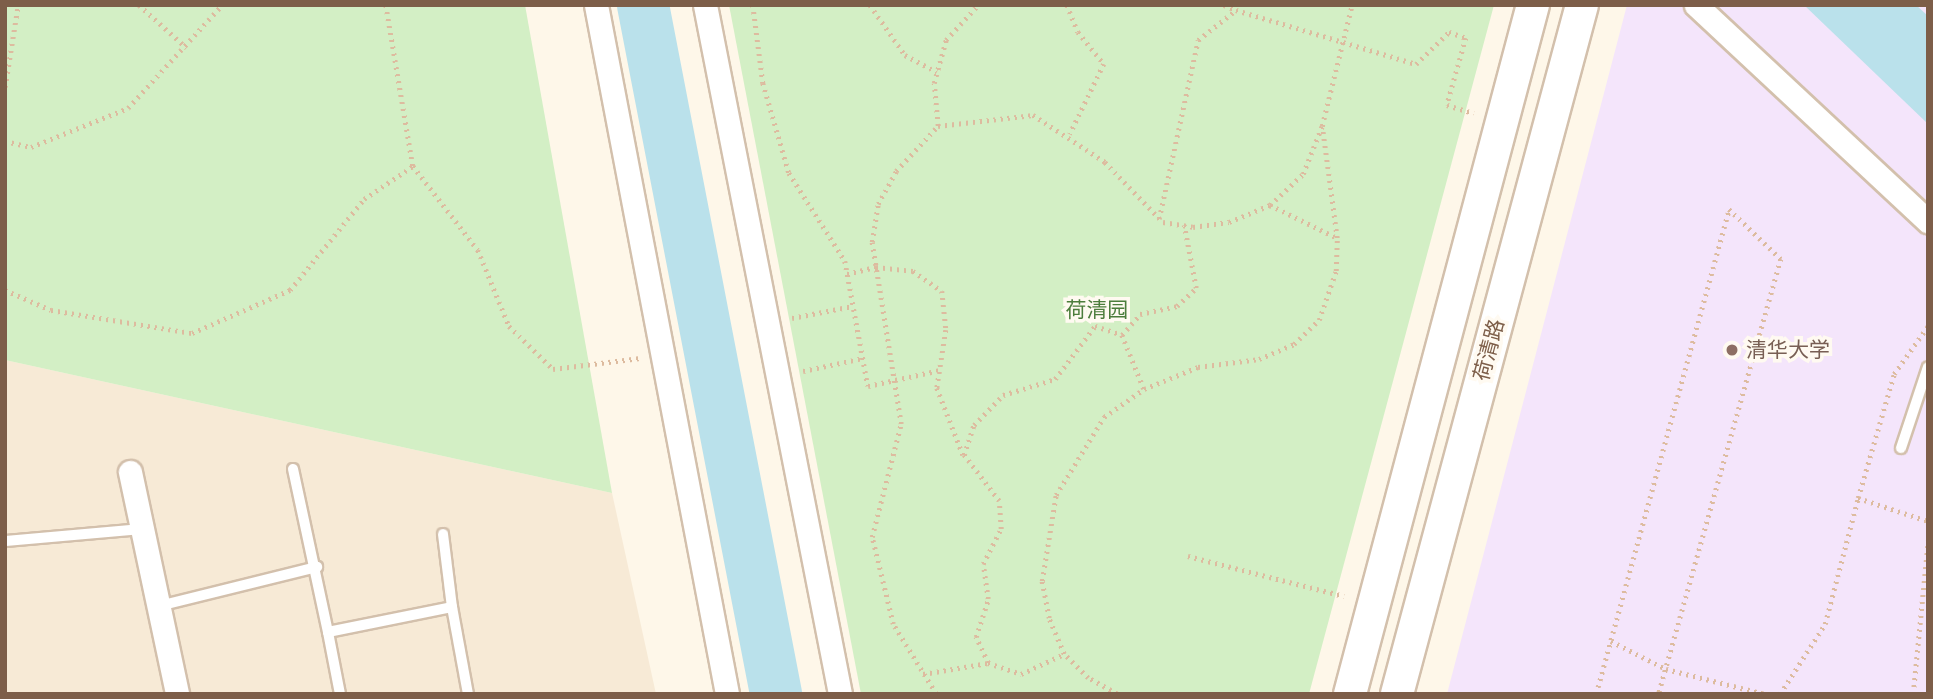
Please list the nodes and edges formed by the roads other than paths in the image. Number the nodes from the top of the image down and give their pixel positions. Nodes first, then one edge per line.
1 (596, 5) edge
2 (705, 5) edge
3 (1533, 5) edge
4 (1582, 5) edge
5 (1696, 5) edge
6 (1928, 221) edge
7 (1928, 367) edge
8 (1901, 448) dead end
9 (293, 470) dead end
10 (130, 472) dead end
11 (142, 529) junction
12 (443, 534) dead end
13 (5, 541) edge
14 (317, 567) junction
15 (159, 606) junction
16 (452, 607) junction
17 (328, 632) junction
18 (177, 694) edge
19 (341, 694) edge
20 (468, 694) edge
21 (727, 694) edge
22 (840, 694) edge
23 (1350, 694) edge
24 (1397, 694) edge

1 - 21 street
2 - 22 street
3 - 23 main road
4 - 24 main road, 荷清路
5 - 6 street
7 - 8 lane
9 - 14 lane
10 - 11 street
11 - 13 lane
11 - 15 street
12 - 16 lane
14 - 15 lane
14 - 17 lane
15 - 18 street
16 - 17 lane
16 - 20 lane
17 - 19 lane

